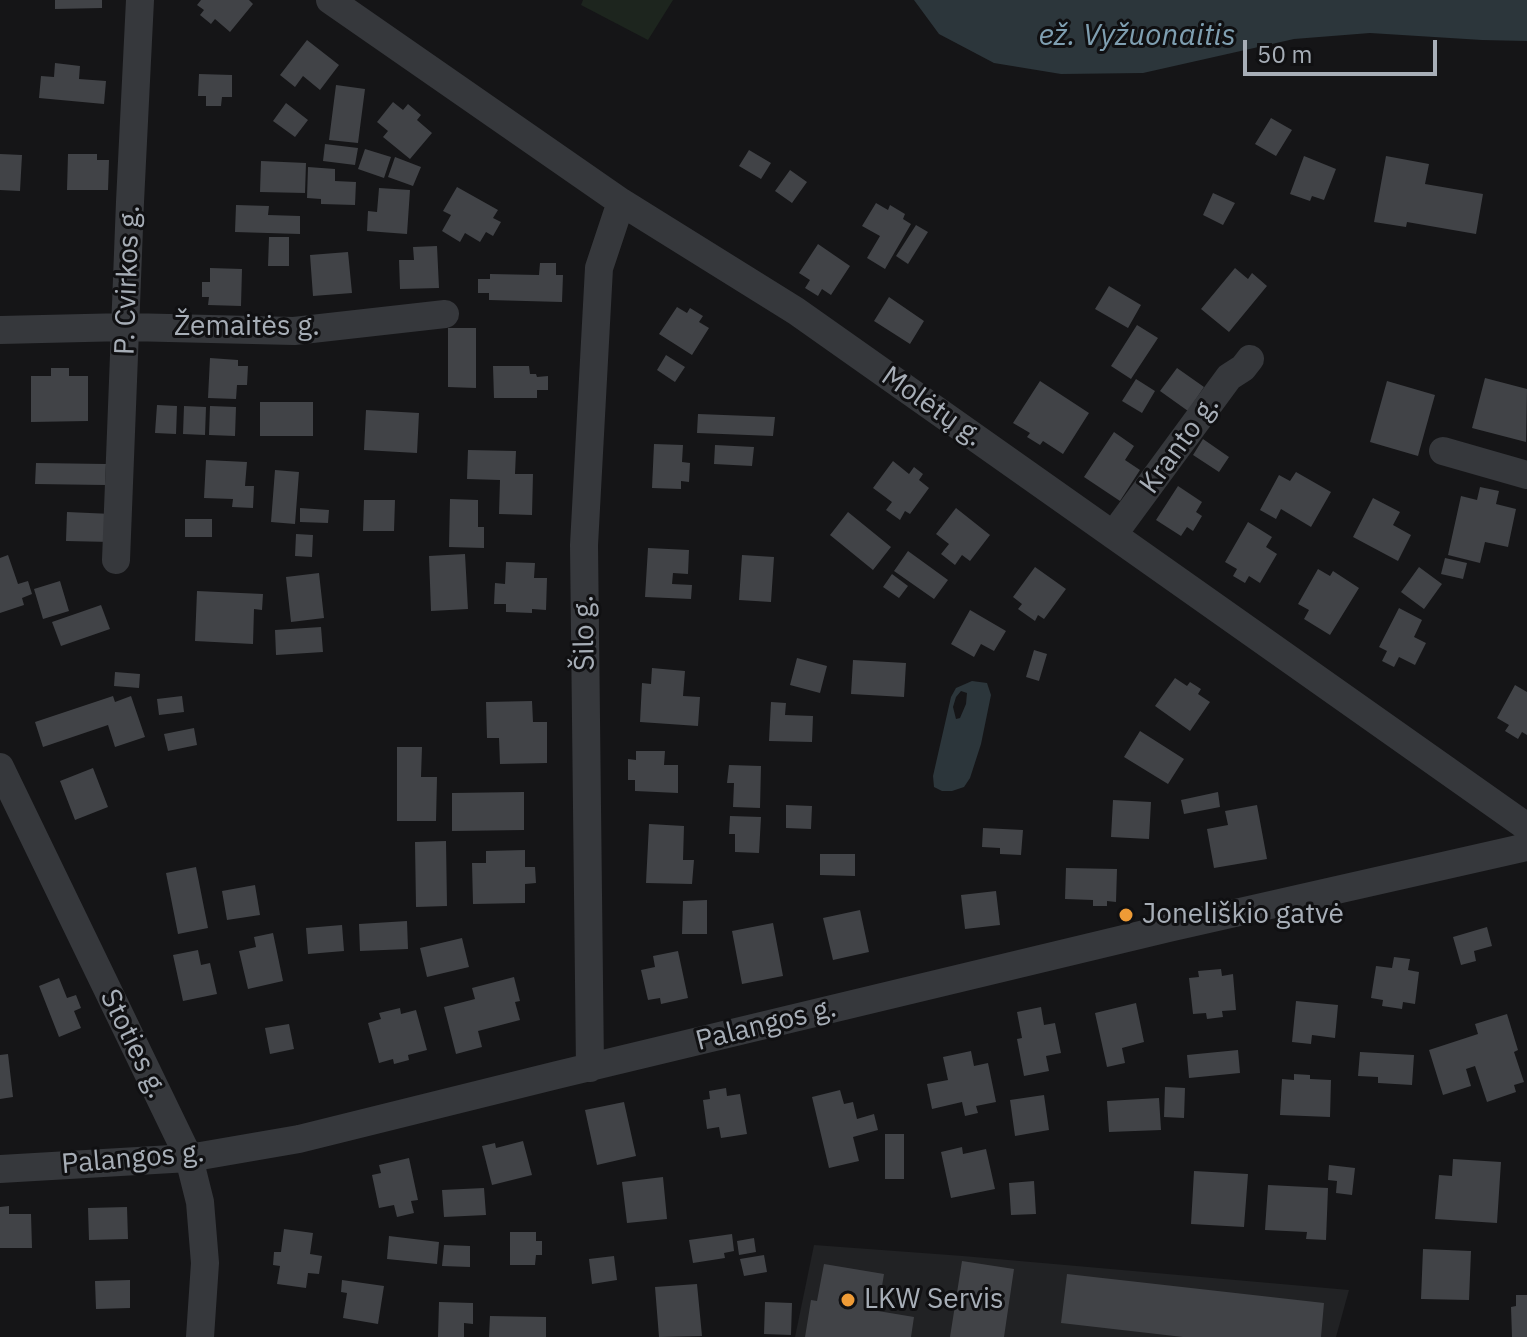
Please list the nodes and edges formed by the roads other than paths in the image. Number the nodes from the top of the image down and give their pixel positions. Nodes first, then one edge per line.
1 (140, 0) edge
2 (330, 0) edge
3 (621, 202) junction
4 (445, 314) dead end
5 (127, 327) junction
6 (0, 330) edge
7 (1250, 359) dead end
8 (1443, 451) dead end
9 (1527, 475) edge
10 (1113, 535) junction
11 (116, 560) dead end
12 (0, 767) edge
13 (1527, 827) edge
14 (1527, 847) edge
15 (590, 1068) junction
16 (189, 1158) junction
17 (0, 1169) edge
18 (200, 1337) edge

1 - 5 street, P. Cvirkos g.
2 - 3 street, Molėtų g.
3 - 10 street, Molėtų g.
3 - 15 street, Šilo g.
4 - 5 street, Žemaitės g.
5 - 6 street, Žemaitės g.
5 - 11 street, P. Cvirkos g.
7 - 10 street, Kranto g.
8 - 9 street
10 - 13 street, Molėtų g.
12 - 16 street, Stoties g.
14 - 15 street, Palangos g.
15 - 16 street, Palangos g.
16 - 17 street, Palangos g.
16 - 18 street, Stoties g.

